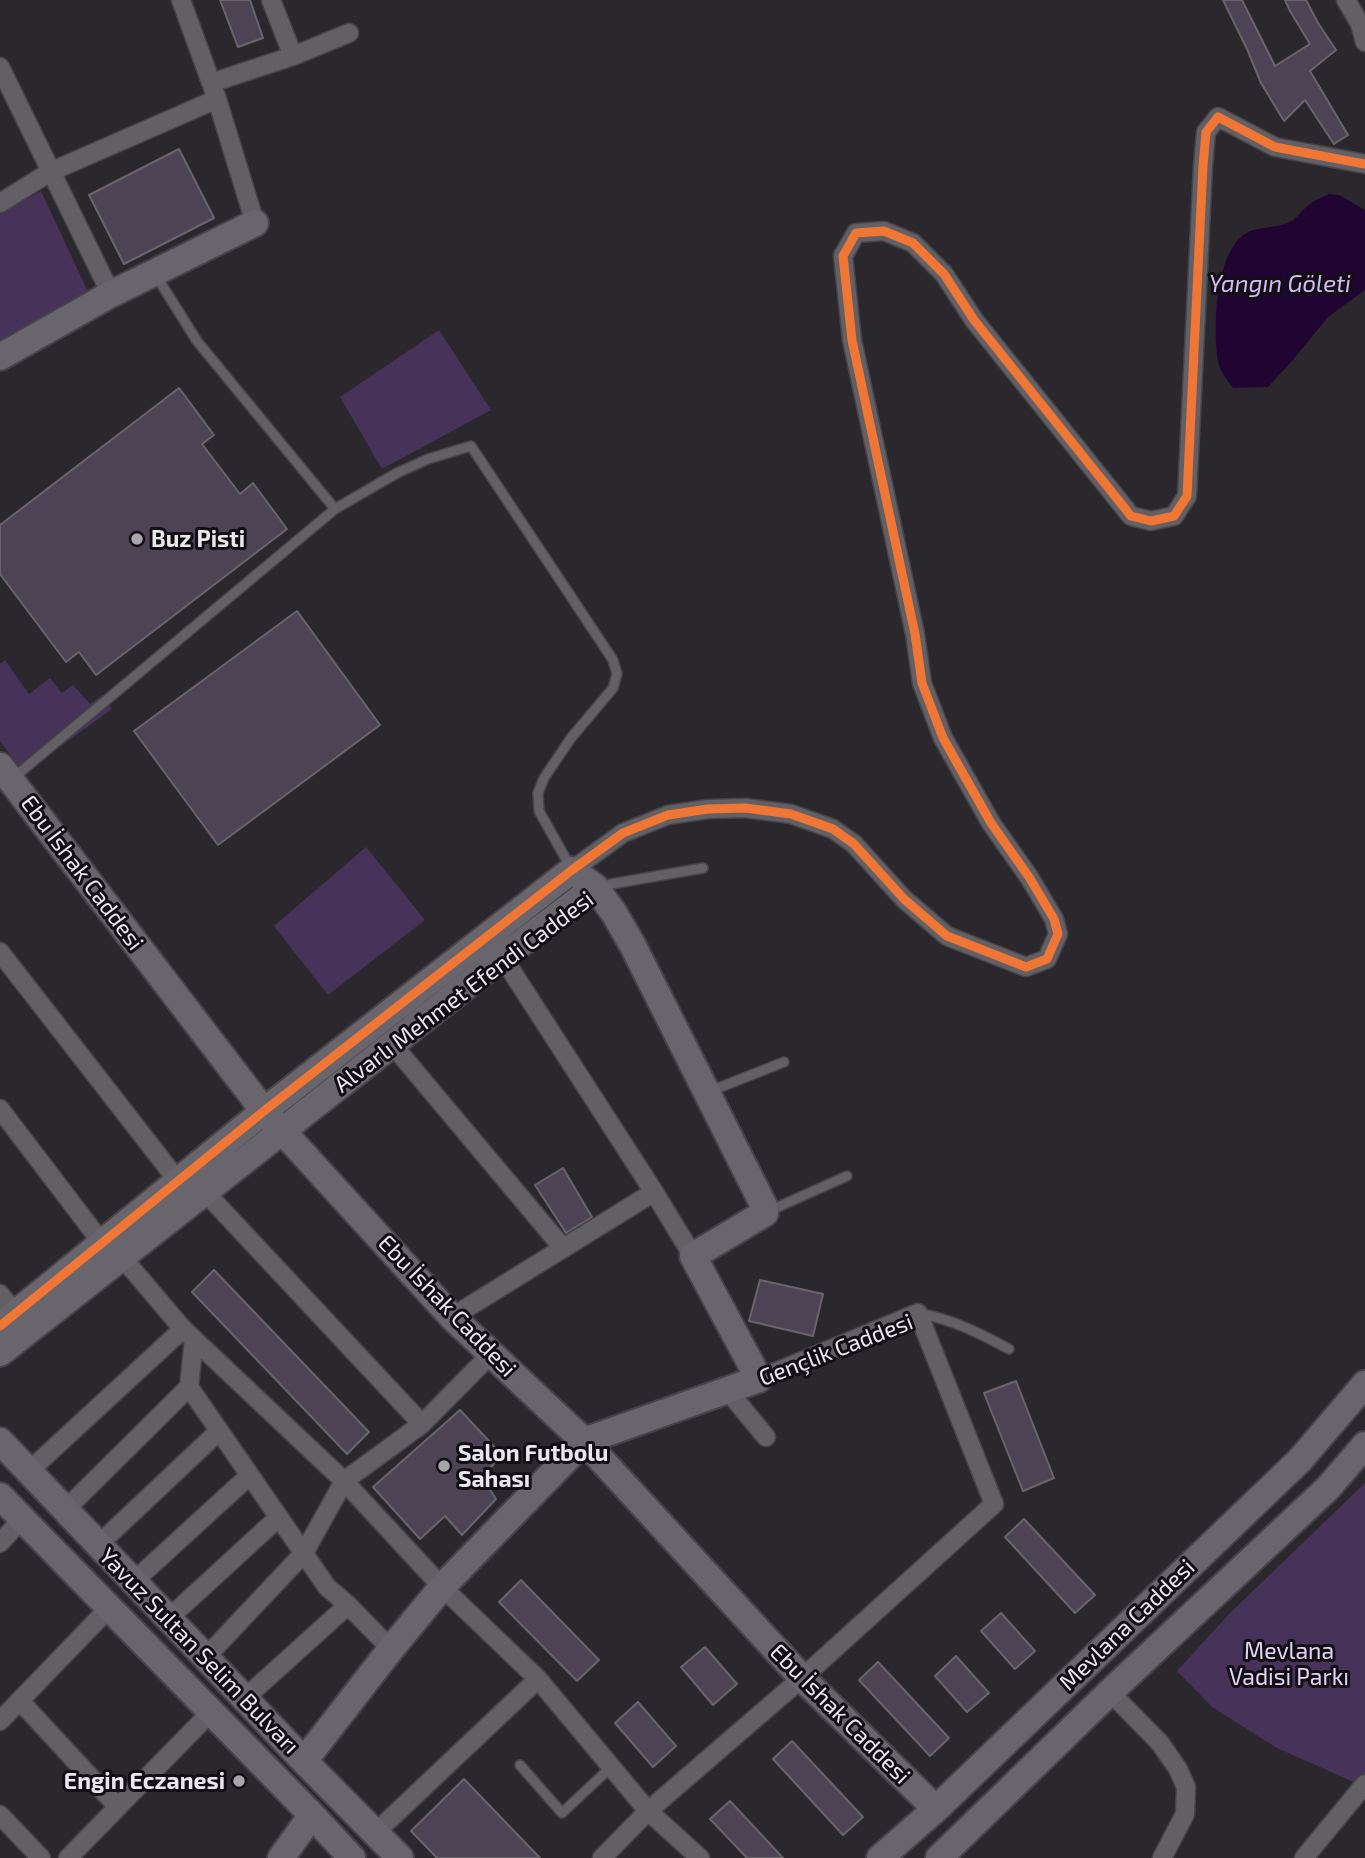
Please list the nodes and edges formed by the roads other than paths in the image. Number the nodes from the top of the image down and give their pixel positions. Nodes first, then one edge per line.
1 (181, 0) edge
2 (271, 0) edge
3 (1346, 0) edge
4 (349, 33) dead end
5 (1365, 42) edge
6 (293, 55) junction
7 (0, 67) edge
8 (214, 91) junction
9 (1365, 164) edge
10 (50, 172) junction
11 (0, 203) edge
12 (255, 223) joint
13 (155, 273) junction
14 (110, 294) junction
15 (0, 358) edge
16 (335, 509) junction
17 (4, 778) edge
18 (703, 868) dead end
19 (572, 870) junction
20 (595, 887) junction
21 (495, 946) junction
22 (0, 952) edge
23 (392, 1044) junction
24 (784, 1062) dead end
25 (707, 1092) junction
26 (0, 1109) edge
27 (264, 1111) junction
28 (283, 1131) junction
29 (847, 1176) dead end
30 (178, 1181) junction
31 (205, 1192) junction
32 (654, 1192) junction
33 (765, 1213) junction
34 (563, 1248) junction
35 (112, 1249) junction
36 (693, 1256) junction
37 (5, 1311) edge
38 (918, 1313) junction
39 (452, 1317) junction
40 (188, 1334) junction
41 (1009, 1349) dead end
42 (0, 1353) edge
43 (491, 1354) junction
44 (759, 1379) junction
45 (1365, 1384) edge
46 (189, 1387) junction
47 (728, 1391) junction
48 (422, 1424) junction
49 (219, 1431) junction
50 (766, 1437) dead end
51 (0, 1441) edge
52 (583, 1441) junction
53 (1365, 1445) edge
54 (1300, 1460) junction
55 (28, 1472) junction
56 (250, 1475) junction
57 (344, 1482) junction
58 (1328, 1488) junction
59 (0, 1496) edge
60 (65, 1510) junction
61 (279, 1517) junction
62 (22, 1519) junction
63 (0, 1543) edge
64 (98, 1545) junction
65 (304, 1553) junction
66 (133, 1581) junction
67 (442, 1587) junction
68 (348, 1605) junction
69 (109, 1608) junction
70 (169, 1618) junction
71 (391, 1649) junction
72 (206, 1657) junction
73 (802, 1678) junction
74 (538, 1679) junction
75 (1110, 1692) junction
76 (245, 1698) junction
77 (20, 1701) junction
78 (211, 1712) junction
79 (0, 1721) edge
80 (304, 1761) junction
81 (520, 1765) dead end
82 (611, 1767) junction
83 (1365, 1784) edge
84 (118, 1807) junction
85 (936, 1809) junction
86 (648, 1811) junction
87 (0, 1815) edge
88 (312, 1815) junction
89 (375, 1833) junction
90 (41, 1858) edge
91 (68, 1858) edge
92 (281, 1858) edge
93 (352, 1858) edge
94 (400, 1858) edge
95 (602, 1858) edge
96 (700, 1858) edge
97 (880, 1858) edge
98 (939, 1858) edge
99 (1163, 1858) edge
100 (1304, 1858) edge

1 - 8 street
2 - 6 street
3 - 5 street
4 - 6 street
6 - 8 street
7 - 10 street
8 - 10 street
8 - 12 street
9 - 19 street
10 - 11 street
10 - 14 street
12 - 13 street
13 - 14 street
13 - 16 lane
14 - 15 street
16 - 17 lane
16 - 19 lane
17 - 27 street, Ebu İshak Caddesi
18 - 20 lane
19 - 20 street
19 - 21 street
20 - 21 street, Alvarlı Mehmet Efendi Caddesi
20 - 25 street, Alvarlı Mehmet Efendi Caddesi
21 - 23 street, Alvarlı Mehmet Efendi Caddesi
21 - 27 street
21 - 32 street
22 - 30 street
23 - 28 street, Alvarlı Mehmet Efendi Caddesi
23 - 34 street
24 - 25 lane
25 - 33 street, Alvarlı Mehmet Efendi Caddesi
26 - 35 street
27 - 28 street, Ebu İshak Caddesi
27 - 30 street
28 - 31 street, Alvarlı Mehmet Efendi Caddesi
28 - 39 street, Ebu İshak Caddesi
29 - 33 lane
30 - 35 street
31 - 35 street, Alvarlı Mehmet Efendi Caddesi
31 - 48 street
32 - 34 street
32 - 36 street
33 - 36 street
34 - 39 street
35 - 37 street
35 - 40 street
35 - 42 street, Alvarlı Mehmet Efendi Caddesi
36 - 44 street
38 - 41 lane
38 - 44 street, Gençlik Caddesi
38 - 73 street, Gençlik Caddesi
39 - 43 street, Ebu İshak Caddesi
40 - 46 street
40 - 55 street
40 - 57 street
43 - 48 street
43 - 52 street, Ebu İshak Caddesi
44 - 47 street, Gençlik Caddesi
45 - 54 street, Mevlana Caddesi
46 - 49 street
46 - 60 street
47 - 50 street
47 - 52 street, Gençlik Caddesi
48 - 57 street
49 - 56 street
49 - 64 street
51 - 55 street, Yavuz Sultan Selim Bulvarı
52 - 67 street, Gençlik Caddesi
52 - 73 street, Ebu İshak Caddesi
53 - 58 street, Mevlana Caddesi
54 - 58 street
54 - 85 street, Mevlana Caddesi
55 - 60 street, Yavuz Sultan Selim Bulvarı
56 - 61 street
56 - 66 street
57 - 65 street
57 - 67 street
58 - 75 street, Mevlana Caddesi
59 - 62 street, Yavuz Sultan Selim Bulvarı
60 - 64 street, Yavuz Sultan Selim Bulvarı
61 - 65 street
61 - 70 street
62 - 63 street
62 - 69 street, Yavuz Sultan Selim Bulvarı
64 - 66 street, Yavuz Sultan Selim Bulvarı
65 - 68 street
65 - 72 street
66 - 70 street, Yavuz Sultan Selim Bulvarı
67 - 71 street, Gençlik Caddesi
67 - 74 street
68 - 71 street
68 - 76 street
69 - 77 street
69 - 78 street, Yavuz Sultan Selim Bulvarı
70 - 72 street, Yavuz Sultan Selim Bulvarı
71 - 80 street, Gençlik Caddesi
72 - 76 street, Yavuz Sultan Selim Bulvarı
73 - 85 street, Ebu İshak Caddesi
73 - 86 street, Gençlik Caddesi
74 - 82 street
74 - 89 street
75 - 98 street, Mevlana Caddesi
75 - 99 street
76 - 80 street, Yavuz Sultan Selim Bulvarı
77 - 79 street
77 - 84 street
78 - 84 street
78 - 88 street, Yavuz Sultan Selim Bulvarı
80 - 89 street, Yavuz Sultan Selim Bulvarı
81 - 82 lane
82 - 86 street
83 - 100 street
84 - 91 street
85 - 97 street, Mevlana Caddesi
86 - 95 street, Gençlik Caddesi
86 - 96 street
87 - 90 street
88 - 92 street
88 - 93 street, Yavuz Sultan Selim Bulvarı
89 - 94 street, Yavuz Sultan Selim Bulvarı

